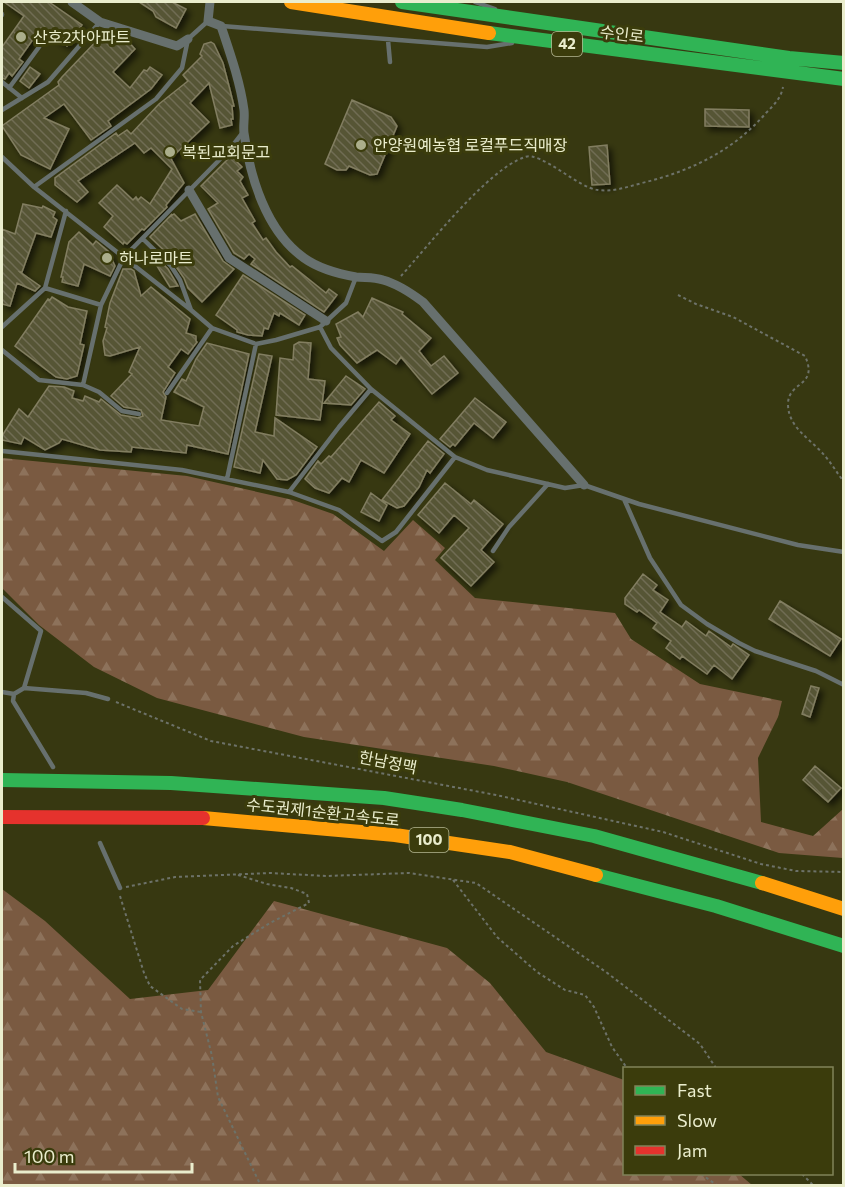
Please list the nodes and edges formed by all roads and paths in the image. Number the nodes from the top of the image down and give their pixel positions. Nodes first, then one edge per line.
1 (72, 2) edge
2 (210, 2) edge
3 (291, 2) edge
4 (402, 2) edge
5 (475, 2) edge
6 (519, 19) junction
7 (208, 21) junction
8 (100, 22) junction
9 (312, 24) dead end
10 (221, 26) junction
11 (311, 33) junction
12 (188, 39) junction
13 (533, 39) junction
14 (388, 40) junction
15 (39, 47) dead end
16 (390, 62) dead end
17 (843, 63) edge
18 (786, 73) junction
19 (843, 79) edge
20 (2, 82) edge
21 (9, 88) junction
22 (22, 98) junction
23 (2, 110) edge
24 (244, 131) junction
25 (2, 157) edge
26 (34, 187) junction
27 (189, 190) junction
28 (66, 211) junction
29 (143, 239) junction
30 (124, 257) junction
31 (356, 277) junction
32 (393, 284) junction
33 (45, 288) junction
34 (678, 294) dead end
35 (101, 305) junction
36 (191, 310) junction
37 (323, 324) junction
38 (2, 327) edge
39 (212, 328) junction
40 (256, 344) junction
41 (2, 350) edge
42 (83, 386) junction
43 (370, 389) junction
44 (167, 393) dead end
45 (139, 414) dead end
46 (2, 451) edge
47 (455, 457) junction
48 (227, 479) junction
49 (843, 482) edge
50 (548, 484) junction
51 (584, 485) junction
52 (289, 492) junction
53 (624, 499) junction
54 (493, 551) dead end
55 (843, 552) edge
56 (2, 597) edge
57 (843, 685) edge
58 (24, 688) junction
59 (2, 692) edge
60 (14, 694) junction
61 (108, 699) joint
62 (53, 766) dead end
63 (2, 780) edge
64 (2, 817) edge
65 (100, 843) dead end
66 (843, 872) edge
67 (236, 874) junction
68 (452, 879) junction
69 (120, 888) junction
70 (843, 909) edge
71 (843, 946) edge
72 (201, 1012) junction
73 (626, 1067) edge
74 (715, 1067) edge
75 (705, 1175) edge
76 (261, 1185) edge
77 (718, 1185) edge

1 - 8 street
2 - 7 street
3 - 13 main road, 수인로 / 42
4 - 6 main road, 수인로 / 42
5 - 6 lane
6 - 17 main road, 수인로 / 42
7 - 10 street
7 - 12 lane
8 - 12 street
8 - 22 lane
9 - 11 lane
10 - 11 lane
10 - 24 street
11 - 14 lane
12 - 26 lane
13 - 14 lane
13 - 18 main road, 수인로 / 42
14 - 16 lane
15 - 21 lane
18 - 19 main road, 수인로 / 42
18 - 32 path
20 - 21 lane
21 - 22 lane
22 - 23 lane
24 - 27 lane
24 - 31 street
25 - 26 lane
26 - 28 lane
27 - 29 lane
27 - 37 street
28 - 30 lane
28 - 33 lane
29 - 30 lane
29 - 36 lane
30 - 35 lane
30 - 36 lane
31 - 32 street
31 - 37 lane
32 - 51 street
33 - 35 lane
33 - 38 lane
34 - 49 path
35 - 42 lane
36 - 39 lane
37 - 40 lane
37 - 43 lane
39 - 40 lane
39 - 44 lane
40 - 48 lane
41 - 42 lane
42 - 45 lane
43 - 47 lane
43 - 52 lane
46 - 48 lane
47 - 50 lane
47 - 52 lane
48 - 52 lane
50 - 51 lane
50 - 54 lane
51 - 53 lane
53 - 55 lane
53 - 57 lane
56 - 58 lane
58 - 60 lane
58 - 61 lane
59 - 60 lane
60 - 62 lane
61 - 66 path, 한남정맥
63 - 70 main road, 수도권제1순환고속도로 / 100
64 - 71 main road, 수도권제1순환고속도로 / 100
65 - 69 lane
67 - 68 path
67 - 69 path
67 - 72 path
68 - 73 path
68 - 74 path
69 - 72 path
72 - 76 path
75 - 77 path

